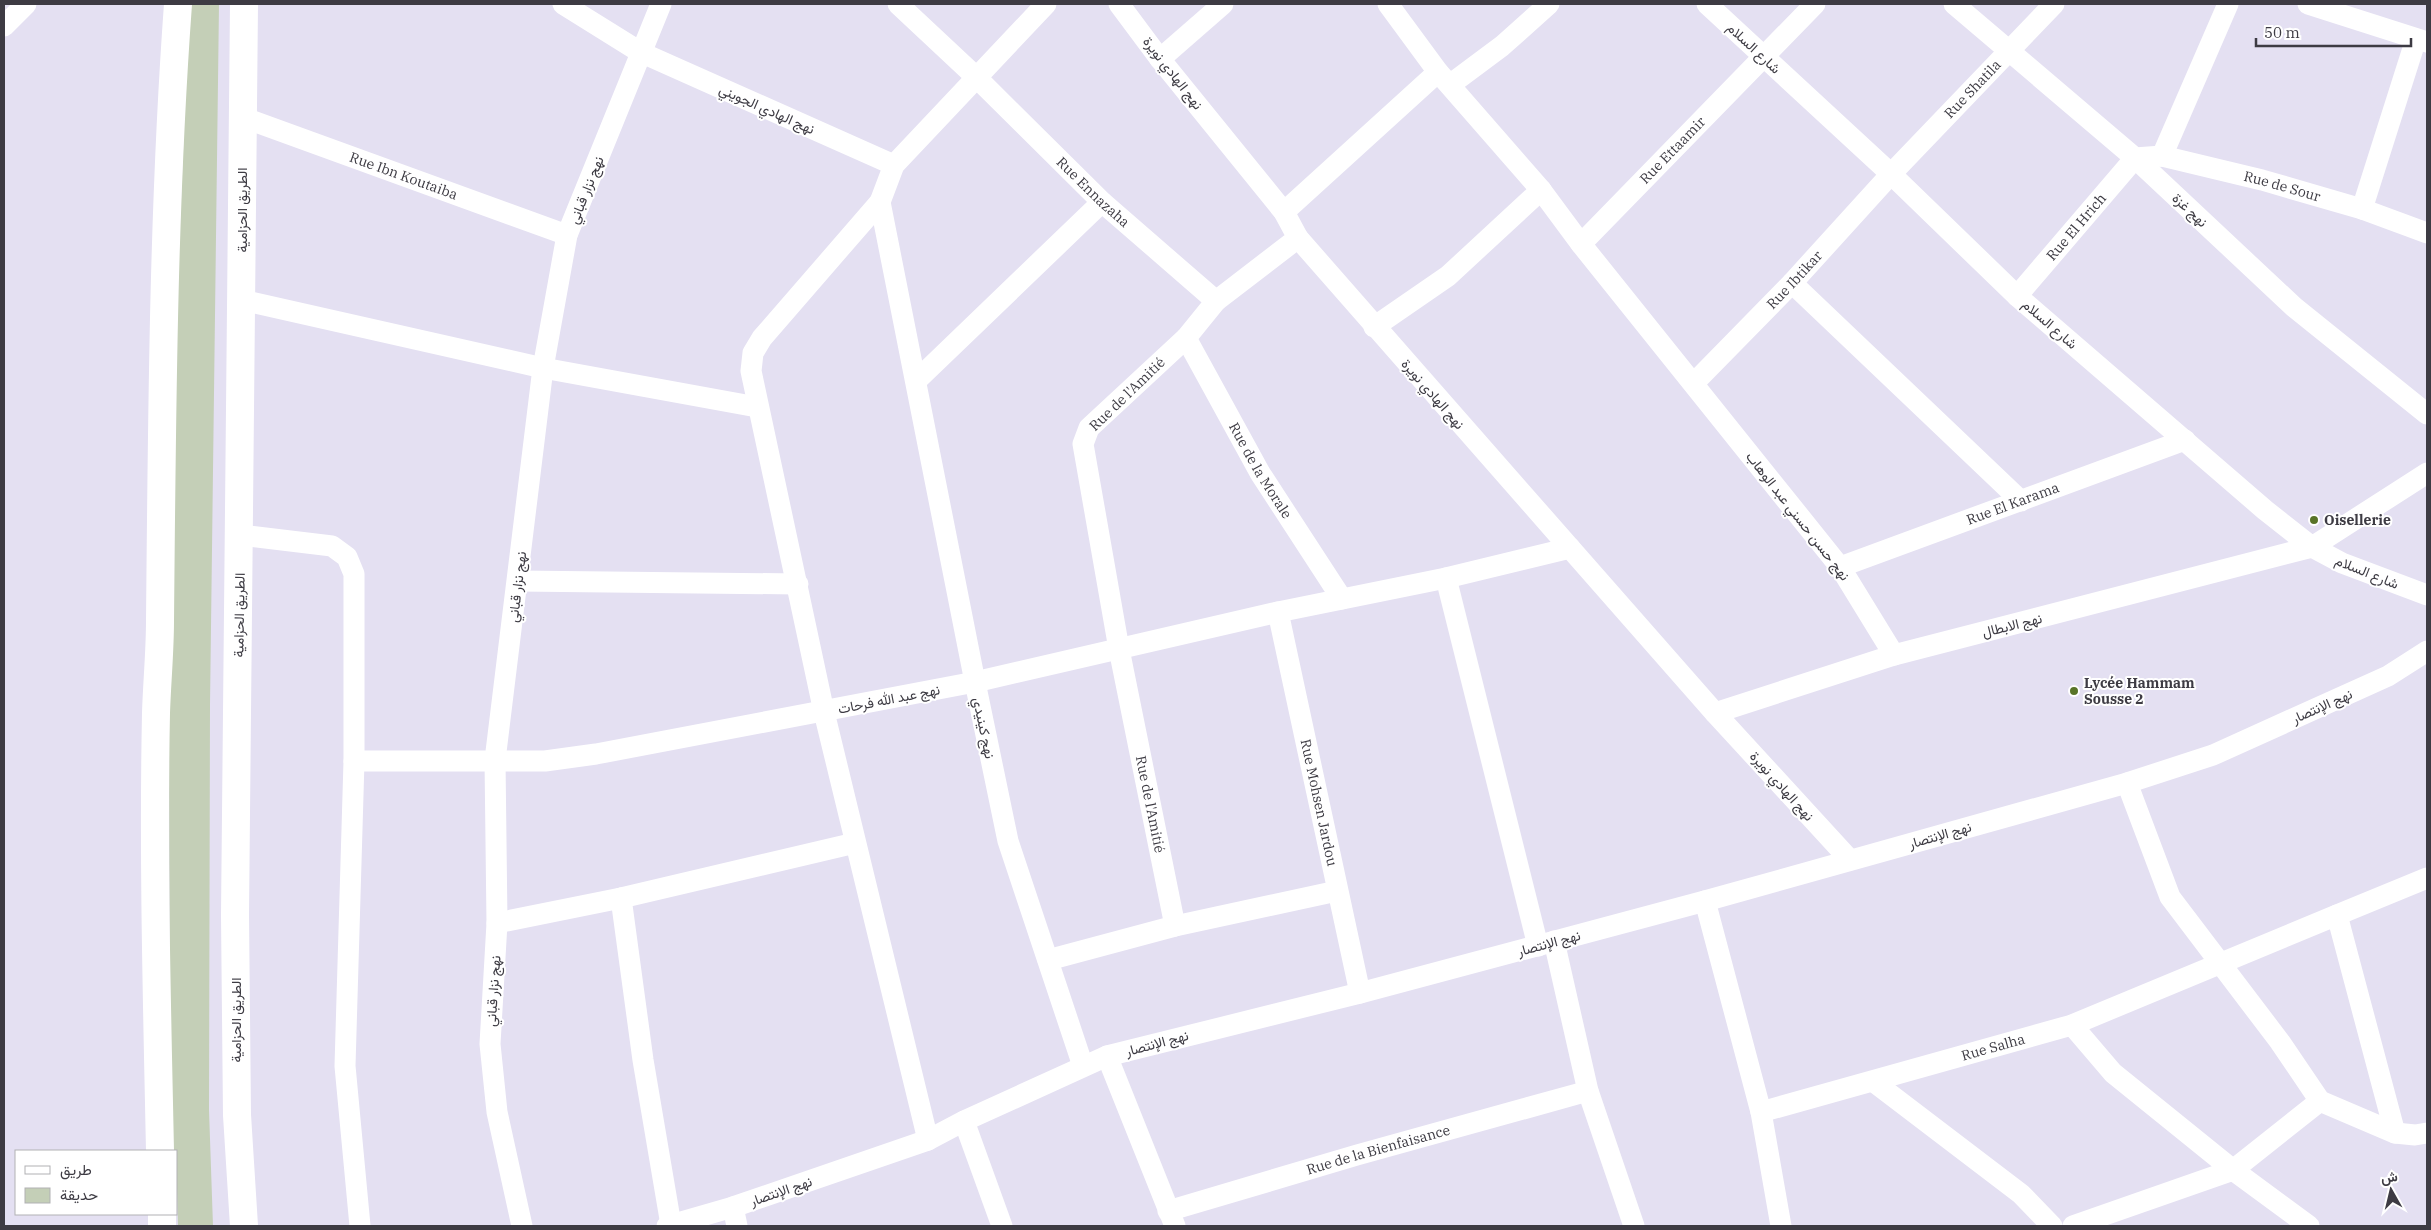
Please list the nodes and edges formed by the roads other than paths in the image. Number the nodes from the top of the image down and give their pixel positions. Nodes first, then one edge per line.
1 (26, 4) edge
2 (178, 4) edge
3 (244, 4) edge
4 (564, 4) edge
5 (661, 4) edge
6 (898, 4) edge
7 (1046, 4) edge
8 (1119, 4) edge
9 (1223, 4) edge
10 (1388, 4) edge
11 (1707, 4) edge
12 (1815, 4) edge
13 (1954, 4) edge
14 (2054, 4) edge
15 (2228, 4) edge
16 (2308, 4) edge
17 (1538, 7) edge
18 (4, 26) edge
19 (2422, 40) edge
20 (2010, 51) junction
21 (640, 52) junction
22 (1160, 58) junction
23 (1764, 58) junction
24 (976, 77) junction
25 (1445, 78) junction
26 (242, 117) junction
27 (2162, 156) junction
28 (2135, 158) junction
29 (894, 165) junction
30 (1891, 174) junction
31 (1541, 190) junction
32 (880, 202) junction
33 (1102, 202) junction
34 (2362, 209) junction
35 (1284, 212) junction
36 (2427, 233) edge
37 (567, 236) junction
38 (1298, 238) junction
39 (1581, 244) junction
40 (1792, 283) junction
41 (2018, 296) junction
42 (242, 300) junction
43 (1216, 301) junction
44 (1374, 327) junction
45 (1186, 338) junction
46 (543, 368) junction
47 (916, 381) junction
48 (1694, 383) junction
49 (757, 407) junction
50 (2427, 414) edge
51 (2185, 440) junction
52 (2427, 473) edge
53 (2021, 501) junction
54 (240, 535) junction
55 (2312, 547) junction
56 (1570, 548) junction
57 (1840, 567) junction
58 (1446, 578) junction
59 (518, 581) junction
60 (798, 584) junction
61 (2427, 596) edge
62 (1342, 599) junction
63 (1278, 612) junction
64 (1119, 649) junction
65 (2427, 651) edge
66 (1894, 655) junction
67 (975, 682) junction
68 (824, 712) junction
69 (1715, 713) junction
70 (354, 760) junction
71 (495, 760) junction
72 (2127, 783) junction
73 (855, 843) junction
74 (1850, 860) junction
75 (2427, 878) edge
76 (1337, 891) junction
77 (621, 898) junction
78 (1705, 901) junction
79 (2337, 915) junction
80 (497, 923) junction
81 (1176, 926) junction
82 (1546, 944) junction
83 (1048, 960) junction
84 (2220, 965) junction
85 (1360, 993) junction
86 (2072, 1025) junction
87 (1107, 1056) junction
88 (1083, 1066) junction
89 (1874, 1082) junction
90 (1588, 1091) junction
91 (2320, 1101) junction
92 (1761, 1112) junction
93 (964, 1121) junction
94 (2395, 1132) junction
95 (2427, 1133) edge
96 (928, 1140) junction
97 (160, 1150) edge
98 (2233, 1170) junction
99 (735, 1217) edge
100 (1172, 1219) edge
101 (244, 1226) edge
102 (360, 1226) edge
103 (522, 1226) edge
104 (669, 1226) edge
105 (1002, 1226) edge
106 (1634, 1226) edge
107 (1781, 1226) edge
108 (2052, 1226) edge
109 (2073, 1226) edge
110 (2309, 1226) edge

1 - 18 street
2 - 97 highway
3 - 26 highway, الطريق الحزامية
4 - 21 street
5 - 21 street, نهج نزار قباني
6 - 24 street, Rue Ennazaha
7 - 24 street
8 - 22 street, نهج الهادي نويرة
9 - 22 street
10 - 25 street, نهج حسن حسني عبد الوهاب
11 - 23 street, شارع السلام
12 - 23 street, Rue Ettaamir
13 - 20 street, نهج غزة
14 - 20 street, Rue Shatila
15 - 27 street
16 - 19 street
17 - 25 street
19 - 34 street
20 - 28 street, نهج غزة
20 - 30 street, Rue Shatila
21 - 29 street, نهج الهادي الجويني
21 - 37 street, نهج نزار قباني
22 - 35 street, نهج الهادي نويرة
23 - 30 street, شارع السلام
23 - 39 street, Rue Ettaamir
24 - 29 street
24 - 33 street, Rue Ennazaha
25 - 31 street, نهج حسن حسني عبد الوهاب
25 - 35 street
26 - 37 street, Rue Ibn Koutaiba
26 - 42 highway, الطريق الحزامية
27 - 28 street, Rue de Sour
27 - 34 street, Rue de Sour
28 - 41 street, Rue El Hrich
28 - 50 street, نهج غزة
29 - 32 street
30 - 40 street, Rue Ibtikar
30 - 41 street, شارع السلام
31 - 39 street, نهج حسن حسني عبد الوهاب
31 - 44 street
32 - 47 street, نهج كينيدي
32 - 49 street
33 - 43 street, Rue Ennazaha
33 - 47 street
34 - 36 street, Rue de Sour
35 - 38 street
37 - 46 street, نهج نزار قباني
38 - 43 street, Rue de l'Amitié
38 - 44 street, نهج الهادي نويرة
39 - 48 street, نهج حسن حسني عبد الوهاب
40 - 48 street, Rue Ibtikar
40 - 53 street
41 - 51 street, شارع السلام
42 - 46 street
42 - 54 highway, الطريق الحزامية
43 - 45 street, Rue de l'Amitié
44 - 56 street, نهج الهادي نويرة
45 - 62 street, Rue de la Morale
45 - 64 street, Rue de l'Amitié
46 - 49 street
46 - 59 street, نهج نزار قباني
47 - 67 street, نهج كينيدي
48 - 57 street, نهج حسن حسني عبد الوهاب
49 - 60 street
51 - 53 street, Rue El Karama
51 - 55 street, شارع السلام
52 - 55 street, نهج الابطال
53 - 57 street, Rue El Karama
54 - 70 street
54 - 101 highway, الطريق الحزامية
55 - 61 street, شارع السلام
55 - 66 street, نهج الابطال
56 - 58 street, نهج عبد الله فرحات
56 - 69 street, نهج الهادي نويرة
57 - 66 street, نهج حسن حسني عبد الوهاب
58 - 62 street, نهج عبد الله فرحات
58 - 82 street
59 - 60 street
59 - 71 street, نهج نزار قباني
60 - 68 street
62 - 63 street, نهج عبد الله فرحات
63 - 64 street, نهج عبد الله فرحات
63 - 76 street, Rue Mohsen Jardou
64 - 67 street, نهج عبد الله فرحات
64 - 81 street, Rue de l'Amitié
65 - 72 street, نهج الإنتصار
66 - 69 street, نهج الابطال
67 - 68 street, نهج عبد الله فرحات
67 - 83 street, نهج كينيدي
68 - 71 street, نهج عبد الله فرحات
68 - 73 street
69 - 74 street, نهج الهادي نويرة
70 - 71 street, نهج عبد الله فرحات
70 - 102 street
71 - 80 street, نهج نزار قباني
72 - 74 street, نهج الإنتصار
72 - 84 street
73 - 77 street
73 - 96 street
74 - 78 street, نهج الإنتصار
75 - 79 street, Rue Salha
76 - 81 street
76 - 85 street, Rue Mohsen Jardou
77 - 80 street
77 - 104 street
78 - 82 street, نهج الإنتصار
78 - 92 street
79 - 84 street, Rue Salha
79 - 94 street
80 - 103 street, نهج نزار قباني
81 - 83 street
82 - 85 street, نهج الإنتصار
82 - 90 street
83 - 88 street, نهج كينيدي
84 - 86 street, Rue Salha
84 - 91 street
85 - 87 street, نهج الإنتصار
86 - 89 street, Rue Salha
86 - 98 street
87 - 88 street, نهج الإنتصار
87 - 100 street
88 - 93 street, نهج الإنتصار
89 - 92 street, Rue Salha
89 - 108 street
90 - 100 street, Rue de la Bienfaisance
90 - 106 street
91 - 94 street
91 - 98 street
92 - 107 street
93 - 96 street, نهج الإنتصار
93 - 105 street
94 - 95 street
96 - 99 street, نهج الإنتصار
98 - 109 street
98 - 110 street
99 - 104 street, نهج الإنتصار

